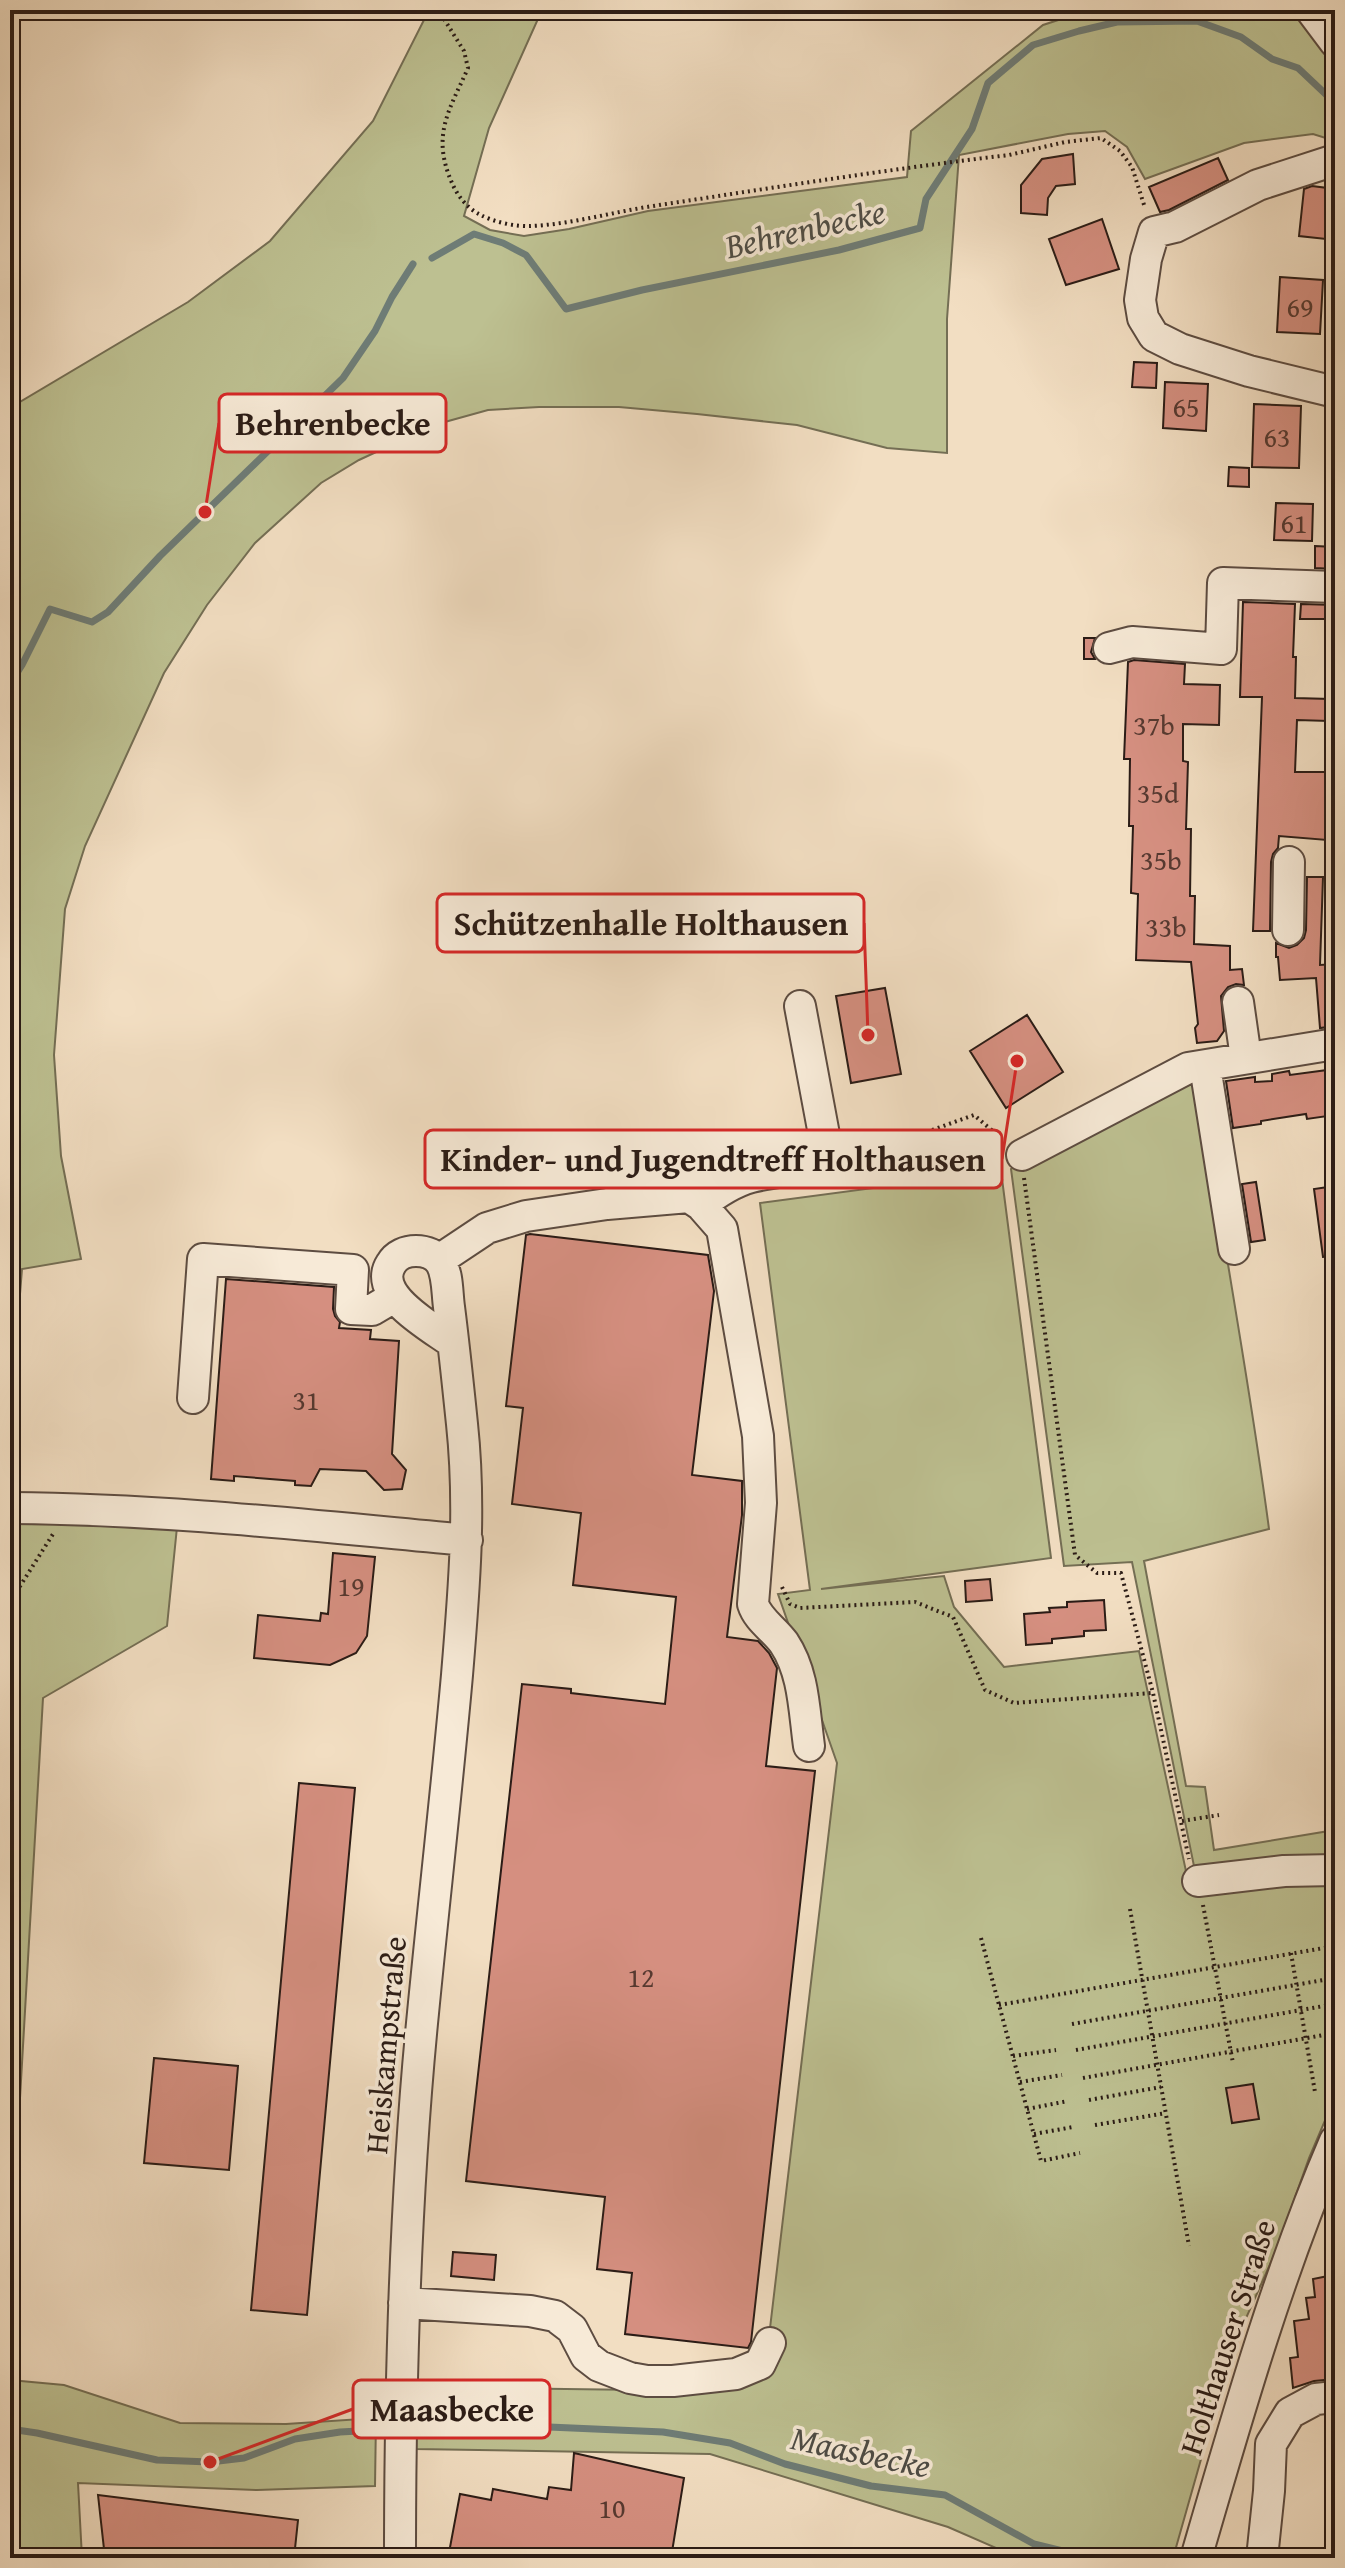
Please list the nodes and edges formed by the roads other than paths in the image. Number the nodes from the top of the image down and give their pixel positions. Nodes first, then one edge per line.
1 (1311, 10) edge
2 (1335, 42) edge
3 (1335, 160) edge
4 (1335, 392) edge
5 (1335, 587) edge
6 (1109, 648) dead end
7 (1289, 862) dead end
8 (1288, 930) dead end
9 (1238, 1002) dead end
10 (800, 1006) dead end
11 (1335, 1044) edge
12 (1246, 1058) junction
13 (1205, 1066) junction
14 (1022, 1155) road end
15 (701, 1205) junction
16 (1234, 1249) dead end
17 (439, 1260) junction
18 (394, 1297) junction
19 (453, 1343) junction
20 (193, 1398) dead end
21 (10, 1508) edge
22 (467, 1540) junction
23 (809, 1746) dead end
24 (1335, 1870) edge
25 (1198, 1881) road end
26 (1335, 2141) edge
27 (404, 2303) junction
28 (770, 2343) dead end
29 (1335, 2397) edge
30 (400, 2558) edge
31 (1196, 2558) edge
32 (1262, 2558) edge

1 - 2 street
3 - 4 street
5 - 6 street
7 - 8 street
9 - 12 street
10 - 15 street
11 - 12 street
12 - 13 street
13 - 14 street
13 - 16 street
15 - 17 street
15 - 23 street
17 - 18 street
17 - 19 street, Heiskampstraße
18 - 19 street
18 - 20 street
19 - 22 street, Heiskampstraße
21 - 22 street
22 - 27 street, Heiskampstraße
24 - 25 street
26 - 31 street, Holthauser Straße
27 - 28 street
27 - 30 street, Heiskampstraße
29 - 32 street

